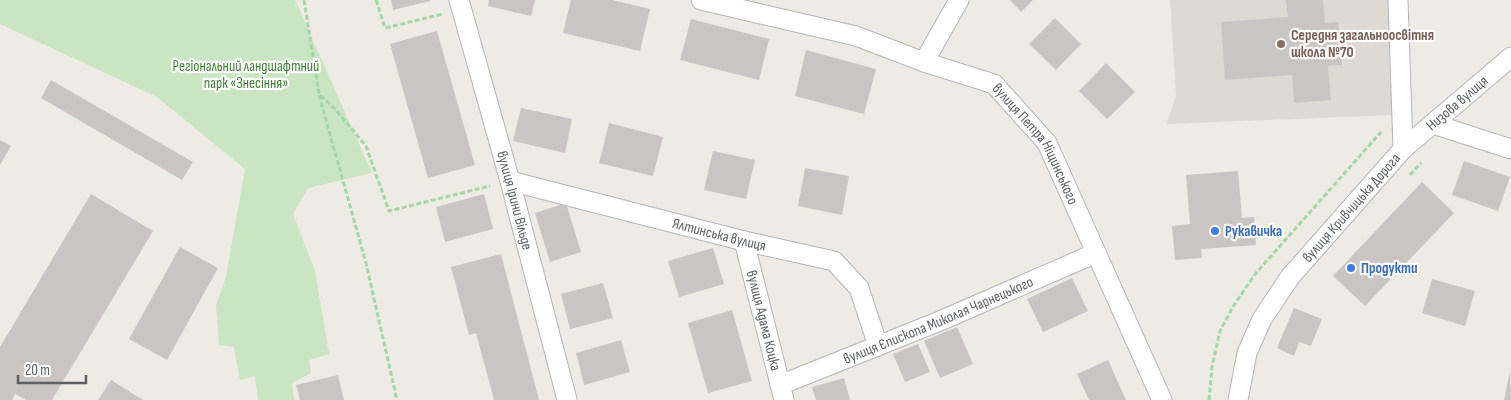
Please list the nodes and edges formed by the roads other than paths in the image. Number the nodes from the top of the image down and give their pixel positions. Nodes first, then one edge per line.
1 (701, 0) edge
2 (959, 0) edge
3 (1398, 0) edge
4 (461, 4) edge
5 (1511, 57) edge
6 (924, 62) junction
7 (1433, 124) junction
8 (1403, 149) junction
9 (1511, 149) edge
10 (510, 180) junction
11 (744, 242) junction
12 (1096, 253) junction
13 (878, 346) junction
14 (782, 392) edge
15 (567, 400) edge
16 (1162, 400) edge
17 (1238, 400) edge

1 - 6 street, вулиця Петра Ніщинського
2 - 6 street
3 - 8 street, вулиця Кривчицька Дорога
4 - 10 street, вулиця Ірини Вільде
5 - 7 street, Низова вулиця
6 - 12 street, вулиця Петра Ніщинського
7 - 8 street, Низова вулиця
7 - 9 street
8 - 17 street, вулиця Кривчицька Дорога
10 - 11 street, Ялтинська вулиця
10 - 15 street, вулиця Ірини Вільде
11 - 13 street, Ялтинська вулиця
11 - 14 street, вулиця Адама Коцка
12 - 13 street, вулиця Єпископа Миколая Чарнецького
12 - 16 street, вулиця Петра Ніщинського
13 - 14 street, вулиця Єпископа Миколая Чарнецького

